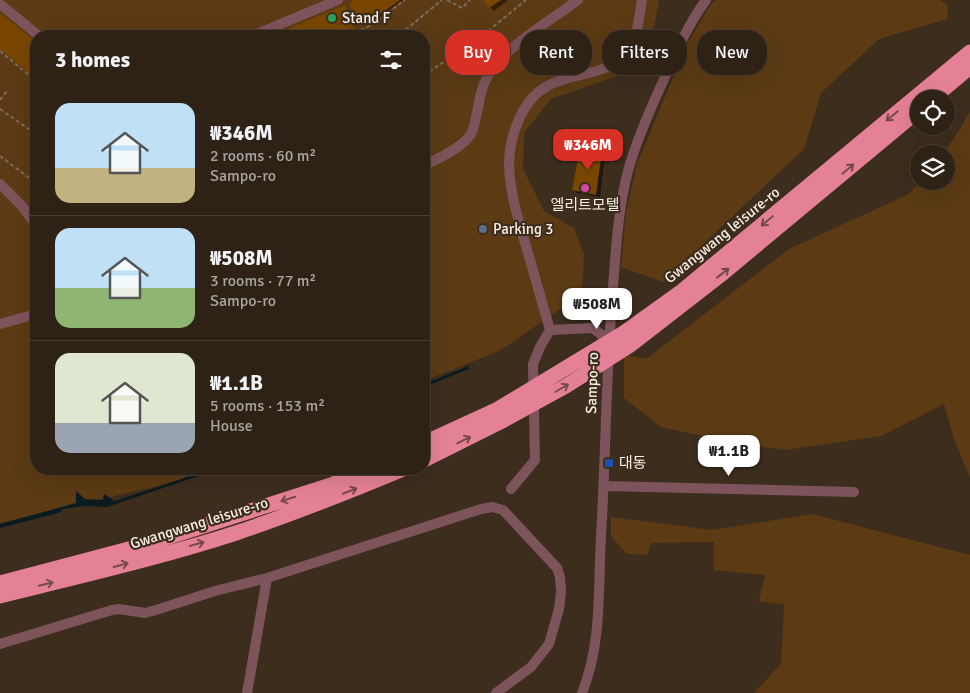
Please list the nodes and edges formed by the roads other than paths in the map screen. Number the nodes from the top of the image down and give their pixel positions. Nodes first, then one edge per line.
1 (338, 0) edge
2 (578, 0) edge
3 (642, 0) edge
4 (706, 0) edge
5 (0, 4) edge
6 (32, 30) edge
7 (266, 30) edge
8 (970, 52) edge
9 (970, 67) edge
10 (943, 90) edge
11 (910, 117) edge
12 (430, 163) edge
13 (0, 184) edge
14 (30, 217) edge
15 (30, 316) edge
16 (0, 324) edge
17 (550, 330) junction
18 (620, 340) junction
19 (501, 414) junction
20 (430, 441) edge
21 (430, 456) edge
22 (353, 475) edge
23 (389, 475) edge
24 (604, 486) junction
25 (511, 489) dead end
26 (854, 492) dead end
27 (147, 551) junction
28 (90, 566) junction
29 (266, 578) junction
30 (0, 583) edge
31 (0, 596) edge
32 (0, 644) edge
33 (247, 693) edge
34 (496, 693) edge
35 (582, 693) edge

1 - 7 street
2 - 12 street
3 - 17 street
4 - 18 street, Sampo-ro
5 - 6 street
8 -> 18 highway, Gwangwang leisure-ro
9 - 10 highway
18 -> 11 highway, Gwangwang leisure-ro
13 - 14 street
15 - 16 street
17 - 18 street
17 - 25 street
18 - 19 highway, Gwangwang leisure-ro
18 - 24 street, Sampo-ro
19 - 20 highway, Gwangwang leisure-ro
21 -> 19 highway, Gwangwang leisure-ro
22 -> 27 highway, Gwangwang leisure-ro
27 -> 23 highway, Gwangwang leisure-ro
24 - 26 street
24 - 35 street, Sampo-ro
27 - 28 highway, Gwangwang leisure-ro
28 - 30 highway, Gwangwang leisure-ro
31 -> 28 highway, Gwangwang leisure-ro
29 - 32 street
29 - 33 street
29 - 34 street

